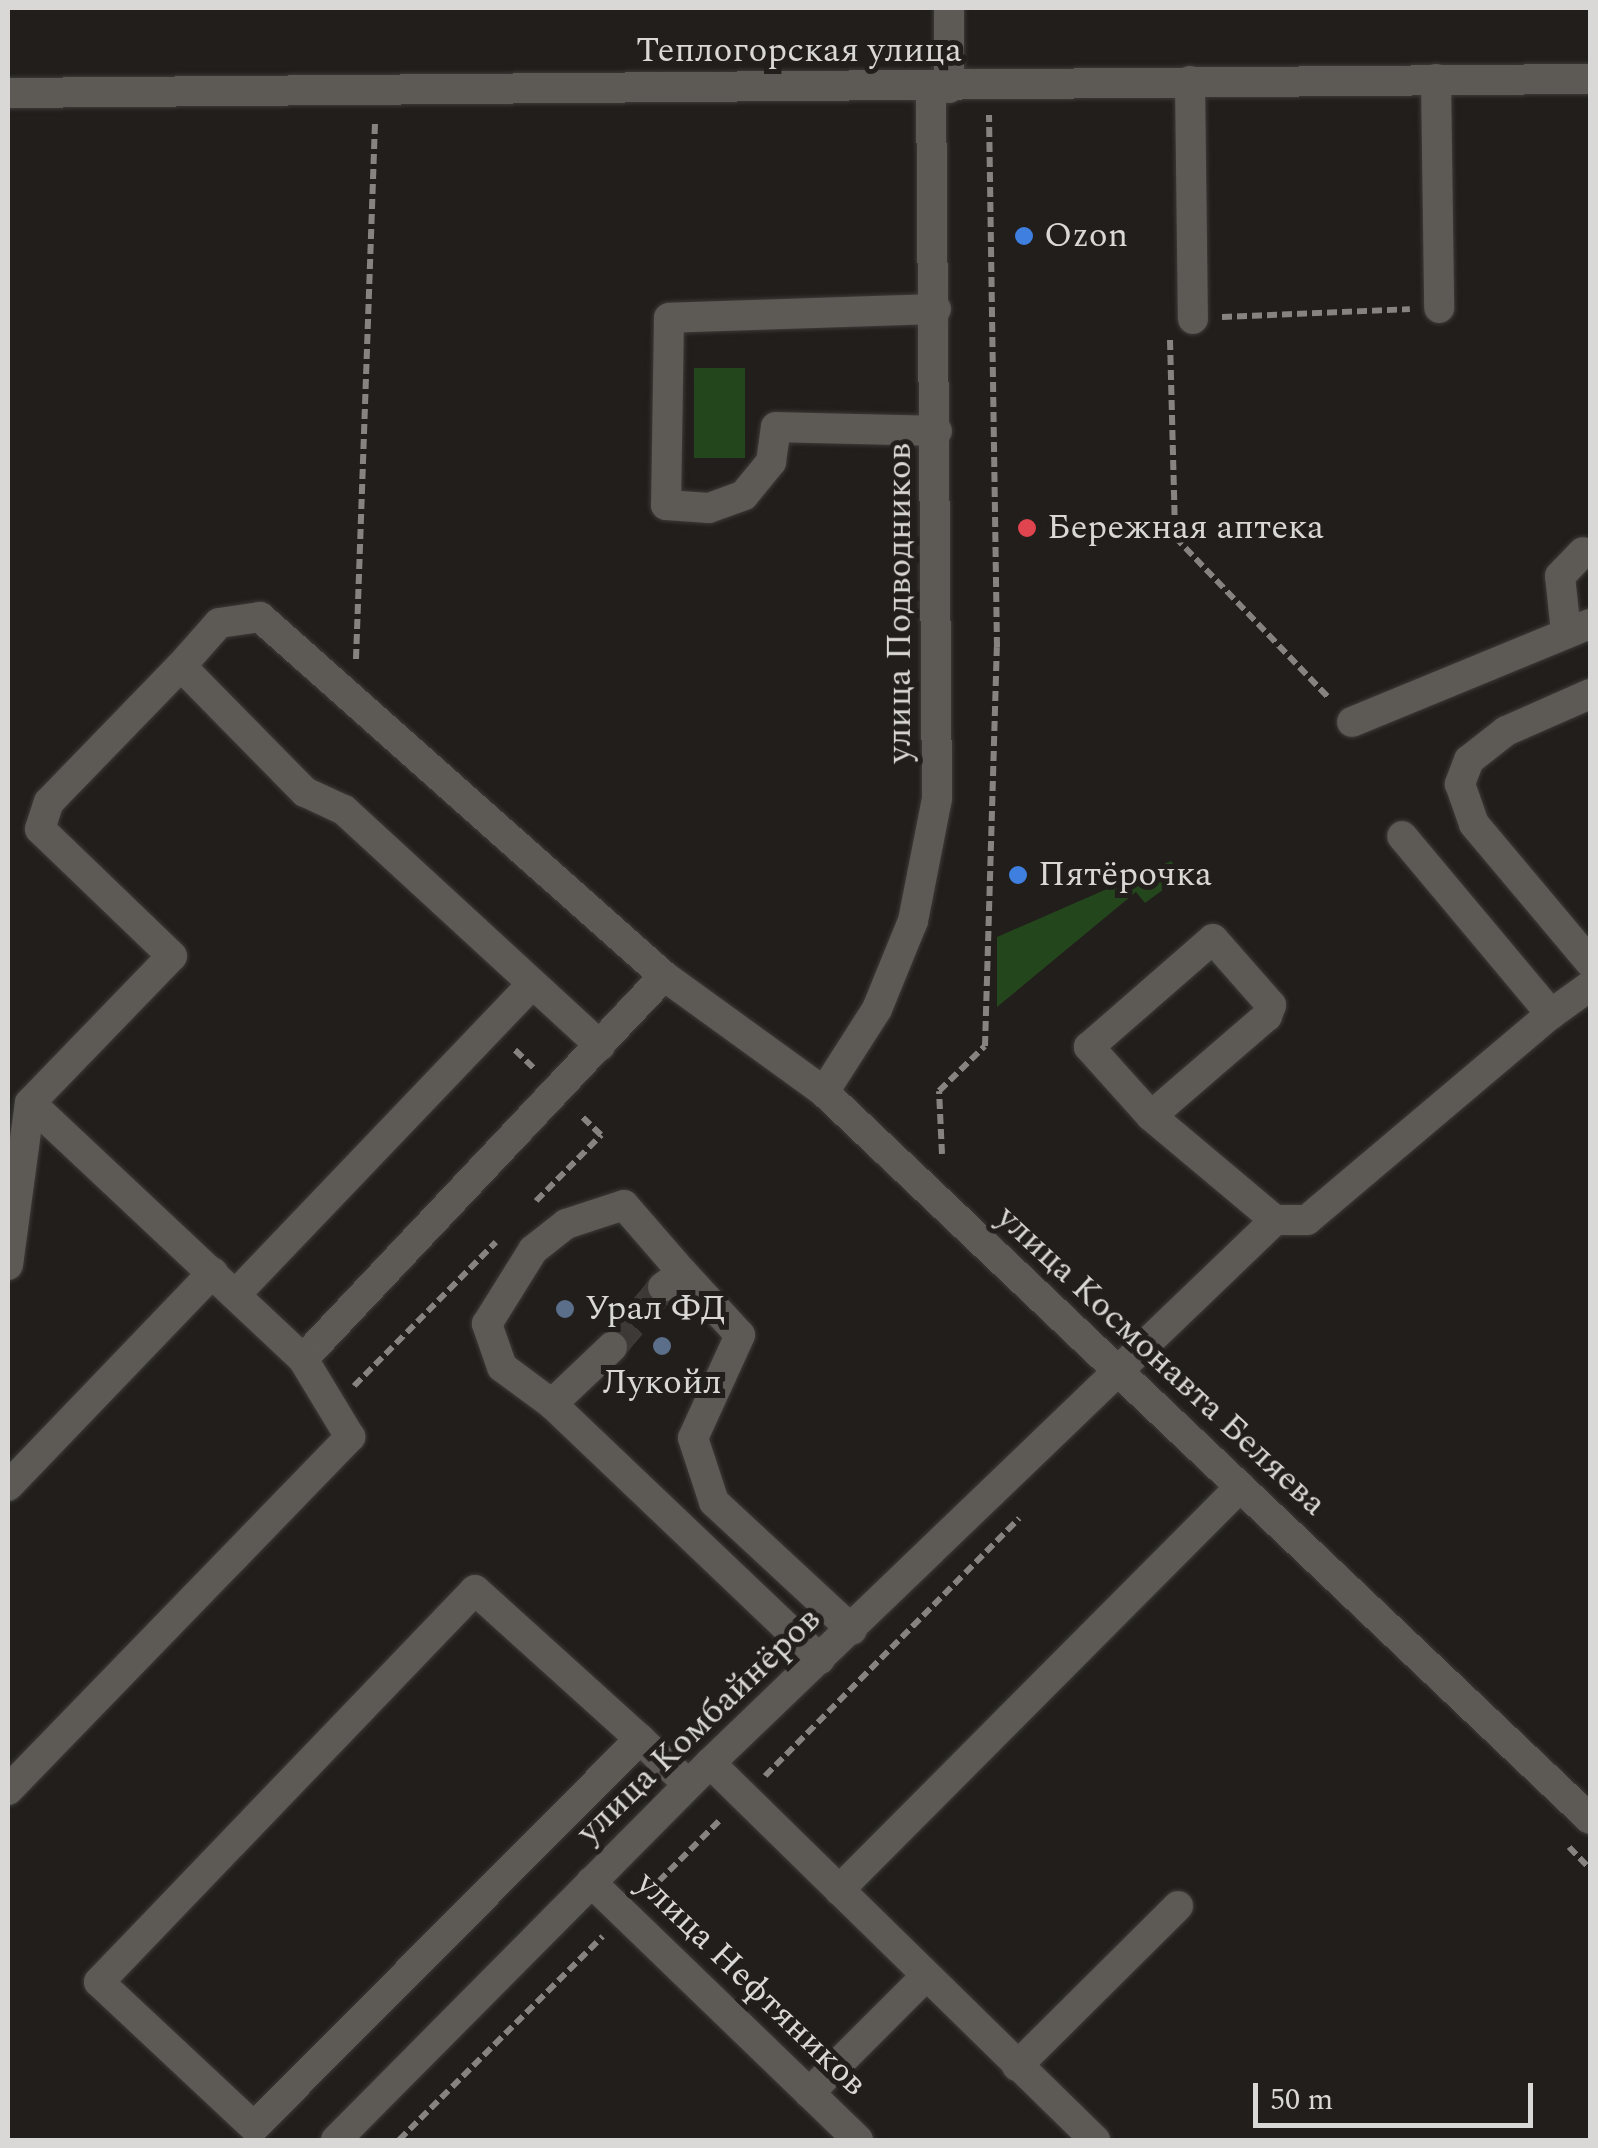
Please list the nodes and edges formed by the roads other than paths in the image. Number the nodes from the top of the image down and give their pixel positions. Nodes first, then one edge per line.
1 (949, 8) edge
2 (1436, 79) junction
3 (1590, 79) edge
4 (1190, 81) junction
5 (940, 88) junction
6 (8, 93) edge
7 (1439, 308) road end
8 (936, 309) junction
9 (1193, 319) road end
10 (936, 430) junction
11 (1583, 552) dead end
12 (1578, 628) edge
13 (181, 666) junction
14 (1590, 694) edge
15 (1352, 722) road end
16 (1402, 836) dead end
17 (1590, 962) edge
18 (664, 976) junction
19 (531, 984) junction
20 (1590, 986) edge
21 (1550, 1014) junction
22 (600, 1046) junction
23 (824, 1092) junction
24 (30, 1102) junction
25 (1150, 1116) junction
26 (1275, 1220) junction
27 (8, 1265) edge
28 (214, 1272) junction
29 (236, 1294) junction
30 (612, 1348) tunnel mouth
31 (303, 1359) junction
32 (1118, 1368) junction
33 (552, 1404) junction
34 (8, 1486) edge
35 (1240, 1487) junction
36 (852, 1630) junction
37 (820, 1658) junction
38 (640, 1739) junction
39 (700, 1774) junction
40 (8, 1790) edge
41 (1590, 1819) edge
42 (591, 1882) junction
43 (839, 1890) junction
44 (1178, 1906) dead end
45 (926, 1976) junction
46 (1017, 2066) junction
47 (809, 2093) junction
48 (336, 2140) edge
49 (858, 2140) edge
50 (1095, 2140) edge

1 - 5 street, улица Подводников
2 - 3 street, Теплогорская улица
2 - 4 street, Теплогорская улица
2 - 7 street
4 - 5 street, Теплогорская улица
4 - 9 street
5 - 6 street, Теплогорская улица
5 - 8 street, улица Подводников
8 - 10 street, улица Подводников
8 - 10 street
10 - 23 street, улица Подводников
11 - 12 street
12 - 15 street
13 - 18 street, улица Космонавта Беляева
13 - 19 street
13 - 24 street, улица Космонавта Беляева
14 - 17 street
16 - 21 street
18 - 22 street
18 - 23 street, улица Космонавта Беляева
19 - 22 street
19 - 29 street
20 - 21 street
21 - 26 street
22 - 31 street
23 - 32 street, улица Космонавта Беляева
24 - 27 street
24 - 28 street
25 - 25 street
25 - 26 street
26 - 32 street, улица Комбайнёров
28 - 29 street
28 - 34 street
29 - 31 street
30 - 33 street
31 - 40 street
32 - 35 street, улица Космонавта Беляева
32 - 36 street, улица Комбайнёров
33 - 36 street
33 - 37 street
35 - 41 street, улица Космонавта Беляева
35 - 43 street
36 - 37 street, улица Комбайнёров
37 - 39 street, улица Комбайнёров
38 - 38 street
38 - 39 street
39 - 42 street, улица Комбайнёров
39 - 43 street
42 - 47 street, улица Нефтяников
42 - 48 street, улица Комбайнёров
43 - 45 street
44 - 46 street
45 - 46 street
45 - 47 street
46 - 50 street
47 - 49 street, улица Нефтяников

